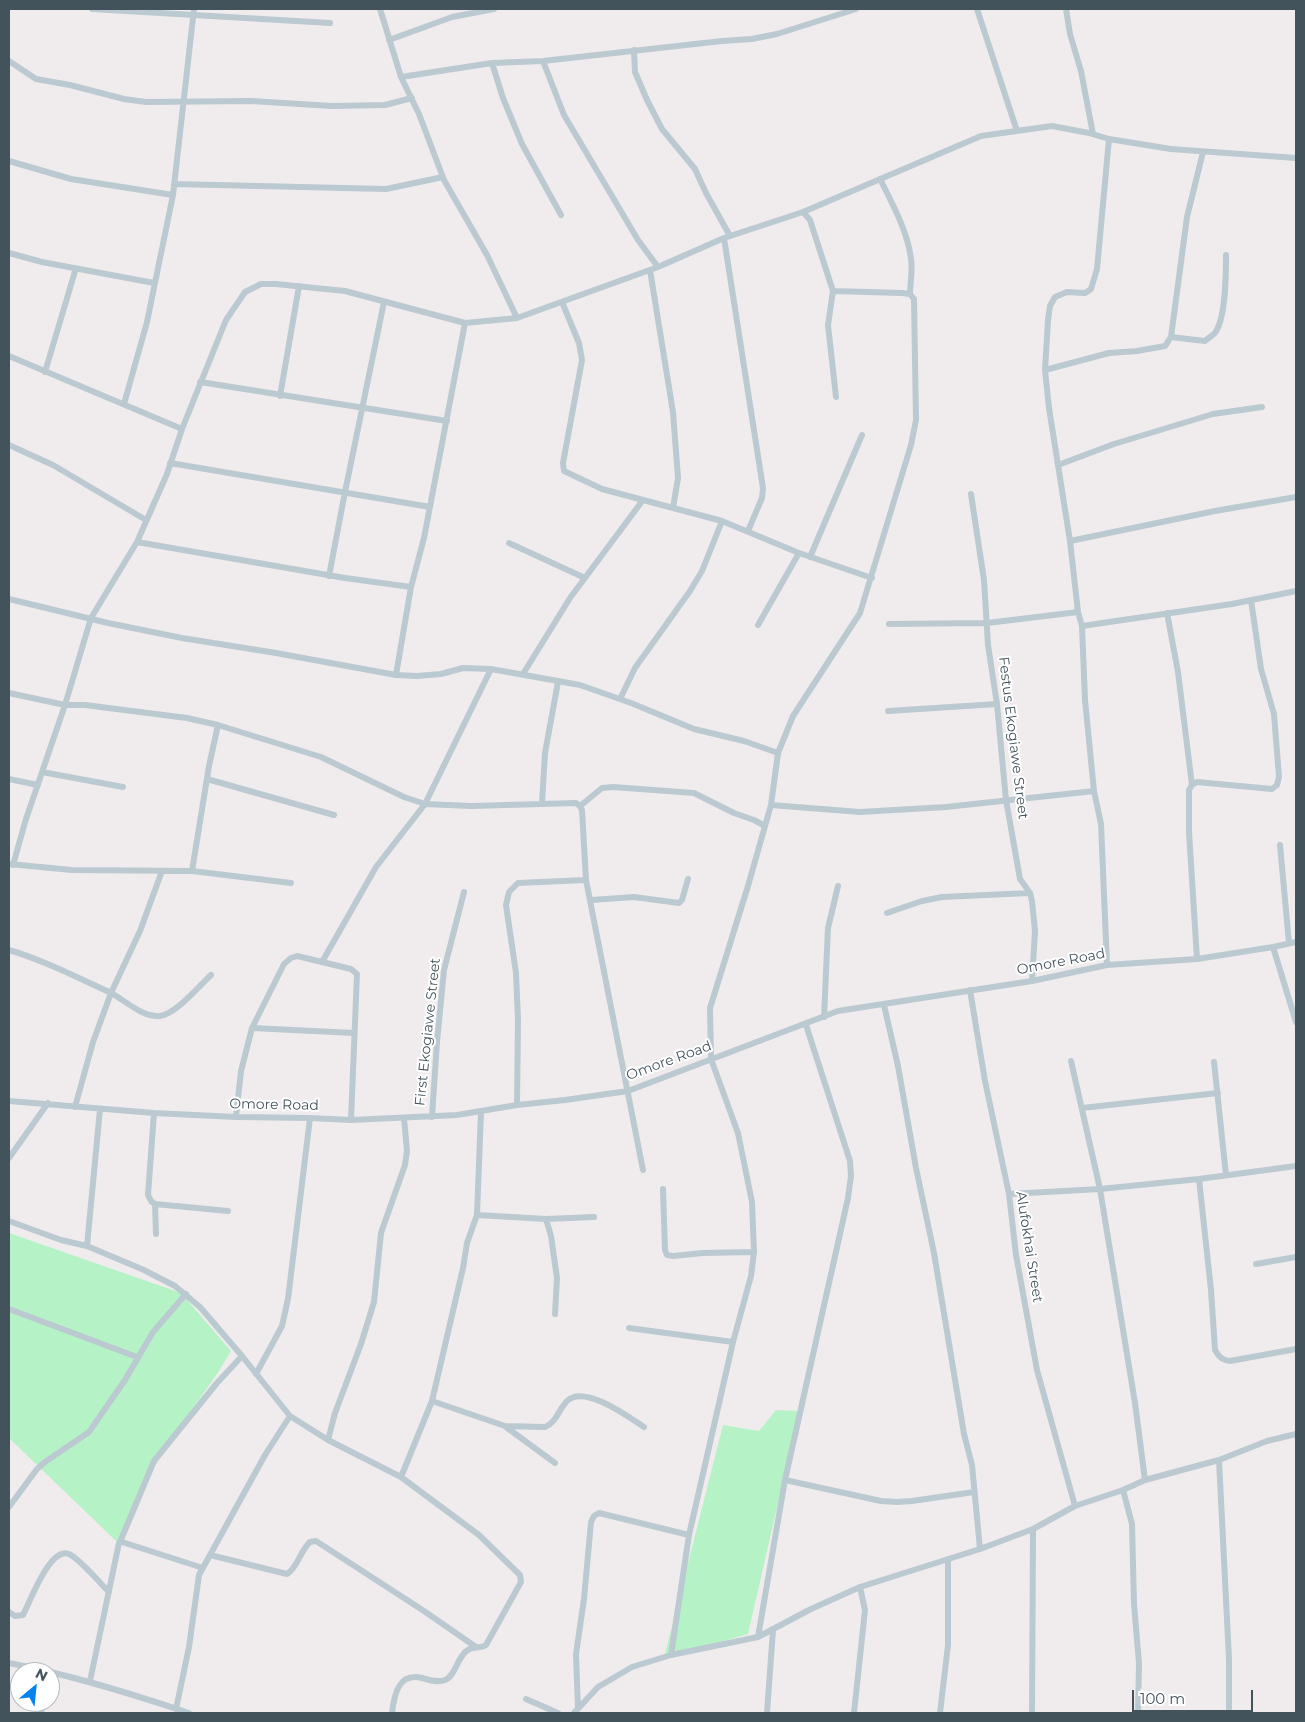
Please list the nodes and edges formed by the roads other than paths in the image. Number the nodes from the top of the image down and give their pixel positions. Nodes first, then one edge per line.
1 (94, 9) edge
2 (380, 9) edge
3 (494, 9) edge
4 (856, 9) edge
5 (977, 9) edge
6 (1066, 9) edge
7 (193, 12) edge
8 (330, 23) dead end
9 (389, 40) junction
10 (634, 50) junction
11 (9, 61) edge
12 (543, 61) junction
13 (492, 62) junction
14 (401, 77) junction
15 (412, 98) junction
16 (183, 101) junction
17 (1017, 131) junction
18 (1094, 134) junction
19 (1109, 139) junction
20 (1203, 152) junction
21 (1296, 158) edge
22 (9, 161) edge
23 (443, 177) junction
24 (880, 179) junction
25 (174, 184) junction
26 (173, 195) junction
27 (803, 212) junction
28 (561, 215) dead end
29 (727, 237) junction
30 (9, 253) edge
31 (1226, 255) dead end
32 (658, 267) junction
33 (76, 268) junction
34 (650, 270) junction
35 (154, 283) junction
36 (299, 286) junction
37 (833, 291) junction
38 (910, 294) junction
39 (384, 302) junction
40 (562, 302) junction
41 (517, 318) junction
42 (466, 323) junction
43 (1171, 337) junction
44 (9, 356) edge
45 (1045, 370) junction
46 (45, 372) junction
47 (200, 382) junction
48 (280, 396) junction
49 (836, 397) dead end
50 (124, 404) junction
51 (1262, 407) dead end
52 (361, 408) junction
53 (447, 421) junction
54 (182, 429) junction
55 (862, 435) dead end
56 (9, 445) edge
57 (170, 463) junction
58 (1058, 465) junction
59 (345, 492) junction
60 (970, 494) dead end
61 (1296, 497) edge
62 (643, 500) junction
63 (430, 507) junction
64 (673, 508) junction
65 (146, 520) junction
66 (722, 521) junction
67 (748, 531) junction
68 (1070, 541) junction
69 (138, 542) junction
70 (509, 543) dead end
71 (799, 553) junction
72 (810, 557) junction
73 (329, 576) junction
74 (585, 578) junction
75 (872, 578) junction
76 (411, 587) junction
77 (1296, 591) edge
78 (9, 599) edge
79 (1251, 600) junction
80 (1078, 612) junction
81 (1167, 613) junction
82 (91, 618) junction
83 (987, 622) junction
84 (889, 624) dead end
85 (758, 625) dead end
86 (1082, 626) junction
87 (491, 669) junction
88 (523, 674) junction
89 (396, 675) junction
90 (558, 682) junction
91 (9, 694) edge
92 (620, 699) junction
93 (998, 704) junction
94 (65, 705) junction
95 (888, 711) dead end
96 (218, 725) junction
97 (778, 753) junction
98 (42, 772) junction
99 (9, 779) edge
100 (207, 779) junction
101 (38, 785) junction
102 (1192, 785) junction
103 (123, 787) dead end
104 (1094, 791) junction
105 (1006, 800) junction
106 (542, 803) junction
107 (426, 804) junction
108 (771, 805) junction
109 (580, 806) junction
110 (334, 815) dead end
111 (765, 826) junction
112 (1280, 845) dead end
113 (11, 864) edge
114 (162, 871) junction
115 (192, 872) junction
116 (688, 879) dead end
117 (586, 880) junction
118 (290, 883) dead end
119 (838, 886) dead end
120 (464, 892) dead end
121 (1030, 893) junction
122 (590, 900) junction
123 (887, 913) dead end
124 (1296, 942) edge
125 (1289, 944) junction
126 (1273, 947) junction
127 (9, 950) edge
128 (1197, 959) junction
129 (322, 962) junction
130 (1107, 966) junction
131 (210, 975) dead end
132 (1032, 981) junction
133 (970, 990) junction
134 (112, 993) junction
135 (884, 1005) junction
136 (824, 1017) junction
137 (1296, 1022) edge
138 (806, 1024) junction
139 (252, 1028) junction
140 (354, 1033) junction
141 (711, 1059) junction
142 (1071, 1061) dead end
143 (1214, 1062) dead end
144 (628, 1091) junction
145 (1218, 1094) junction
146 (9, 1101) edge
147 (48, 1104) junction
148 (517, 1105) junction
149 (75, 1107) junction
150 (1082, 1108) junction
151 (100, 1109) junction
152 (481, 1112) junction
153 (154, 1113) junction
154 (432, 1117) junction
155 (236, 1118) junction
156 (310, 1118) junction
157 (404, 1118) junction
158 (351, 1120) junction
159 (9, 1158) edge
160 (1296, 1166) edge
161 (643, 1170) dead end
162 (1226, 1175) junction
163 (1199, 1179) junction
164 (663, 1189) dead end
165 (1100, 1189) junction
166 (1009, 1194) junction
167 (155, 1204) junction
168 (228, 1211) dead end
169 (477, 1215) junction
170 (594, 1217) dead end
171 (546, 1219) junction
172 (9, 1221) edge
173 (156, 1234) dead end
174 (87, 1246) junction
175 (754, 1252) junction
176 (1296, 1257) edge
177 (1256, 1264) dead end
178 (186, 1294) junction
179 (9, 1309) edge
180 (555, 1314) dead end
181 (630, 1328) dead end
182 (733, 1342) junction
183 (1296, 1349) edge
184 (242, 1356) junction
185 (137, 1357) junction
186 (256, 1374) junction
187 (432, 1400) junction
188 (290, 1416) junction
189 (505, 1426) junction
190 (644, 1427) dead end
191 (1296, 1434) edge
192 (328, 1440) junction
193 (1219, 1460) junction
194 (555, 1463) dead end
195 (401, 1477) junction
196 (784, 1480) junction
197 (1145, 1480) junction
198 (1123, 1490) junction
199 (974, 1492) junction
200 (1075, 1506) junction
201 (9, 1507) edge
202 (1033, 1529) junction
203 (689, 1535) junction
204 (120, 1542) junction
205 (980, 1549) junction
206 (210, 1555) junction
207 (948, 1559) junction
208 (203, 1568) junction
209 (860, 1586) junction
210 (109, 1592) junction
211 (9, 1612) edge
212 (773, 1630) junction
213 (758, 1637) junction
214 (476, 1647) junction
215 (671, 1655) junction
216 (60, 1674) edge
217 (90, 1681) junction
218 (526, 1699) dead end
219 (176, 1709) junction
220 (576, 1710) edge
221 (189, 1713) edge
222 (392, 1713) edge
223 (558, 1713) edge
224 (767, 1713) edge
225 (854, 1713) edge
226 (940, 1713) edge
227 (1032, 1713) edge
228 (1138, 1713) edge
229 (1229, 1713) edge

1 - 7 street
2 - 9 street
3 - 9 street
4 - 10 street
5 - 17 street
6 - 18 street
7 - 8 street
7 - 16 street
9 - 14 street
10 - 12 street
10 - 29 street
11 - 16 street
12 - 13 street
12 - 32 street
13 - 14 street
13 - 28 street
14 - 15 street
15 - 16 street
15 - 23 street
16 - 25 street
17 - 18 street
17 - 24 street
18 - 19 street
19 - 20 street
19 - 45 street
20 - 21 street
20 - 43 street
22 - 26 street
23 - 25 street
23 - 41 street
24 - 27 street
24 - 38 street
25 - 26 street
26 - 35 street
27 - 29 street
27 - 37 street
29 - 32 street
29 - 67 street
30 - 33 street
31 - 43 street
32 - 34 street
33 - 35 street
33 - 46 street
34 - 40 street
34 - 64 street
35 - 50 street
36 - 39 street
36 - 47 street
36 - 48 street
37 - 38 street
37 - 49 street
38 - 75 street
39 - 42 street
39 - 52 street
40 - 41 street
40 - 62 street
41 - 42 street
42 - 53 street
43 - 45 street
44 - 46 street
45 - 58 street
46 - 50 street
47 - 48 street
47 - 54 street
48 - 52 street
50 - 54 street
51 - 58 street
52 - 53 street
52 - 59 street
53 - 63 street
54 - 57 street
55 - 72 street
56 - 65 street
57 - 59 street
57 - 65 street
58 - 68 street
59 - 63 street
59 - 73 street
60 - 83 street, Festus Ekogiawe Street
61 - 68 street
62 - 64 street
62 - 74 street
63 - 76 street
64 - 66 street
65 - 69 street
66 - 67 street
66 - 92 street
67 - 71 street
68 - 80 street
69 - 73 street
69 - 82 street
70 - 74 street
71 - 72 street
71 - 85 street
72 - 75 street
73 - 76 street
74 - 88 street
75 - 97 street
76 - 89 street
77 - 79 street
78 - 82 street
79 - 81 street
79 - 102 street
80 - 83 street
80 - 86 street
81 - 86 street
81 - 102 street
82 - 89 street
82 - 94 street
83 - 84 street
83 - 93 street, Festus Ekogiawe Street
86 - 104 street
87 - 88 street
87 - 89 street
87 - 107 street
88 - 90 street
90 - 92 street
90 - 106 street
91 - 94 street
92 - 97 street
93 - 95 street
93 - 105 street, Festus Ekogiawe Street
94 - 96 street
94 - 98 street
96 - 100 street
96 - 107 street
97 - 108 street
98 - 101 street
98 - 103 street
99 - 101 street
100 - 110 street
100 - 115 street
101 - 113 street
102 - 128 street
104 - 105 street
104 - 130 street
105 - 108 street
105 - 121 street, Festus Ekogiawe Street
106 - 107 street
106 - 109 street
107 - 129 street
108 - 111 street
109 - 111 street
109 - 117 street
111 - 141 street
112 - 125 street
113 - 114 street
114 - 115 street
114 - 134 street
115 - 118 street
116 - 122 street
117 - 122 street
117 - 148 street
119 - 136 street
120 - 154 street, First Ekogiawe Street
121 - 123 street
121 - 132 street, Festus Ekogiawe Street
122 - 144 street
124 - 125 street, Omore Road
125 - 126 street, Omore Road
126 - 128 street, Omore Road
126 - 137 street
127 - 134 street
128 - 130 street, Omore Road
129 - 139 street
129 - 140 street
130 - 132 street, Omore Road
131 - 134 street
132 - 133 street, Omore Road
133 - 135 street, Omore Road
133 - 166 street, Alufokhai Street
134 - 149 street
135 - 136 street, Omore Road
135 - 199 street
136 - 138 street, Omore Road
138 - 141 street, Omore Road
138 - 196 street
139 - 140 street
139 - 155 street
140 - 158 street
141 - 144 street, Omore Road
141 - 175 street
142 - 150 street
143 - 145 street
144 - 148 street, Omore Road
144 - 161 street
145 - 150 street
145 - 162 street
146 - 147 street, Omore Road
147 - 149 street, Omore Road
147 - 159 street
148 - 152 street, Omore Road
149 - 151 street, Omore Road
150 - 165 street
151 - 153 street, Omore Road
151 - 174 street
152 - 154 street, Omore Road
152 - 169 street
153 - 155 street, Omore Road
153 - 167 street
154 - 157 street, Omore Road
155 - 156 street, Omore Road
156 - 158 street, Omore Road
156 - 186 street
157 - 158 street, Omore Road
157 - 192 street
160 - 162 street
162 - 163 street
163 - 165 street
163 - 183 street
164 - 175 street
165 - 166 street
165 - 197 street
166 - 200 street, Alufokhai Street
167 - 168 street
167 - 173 street
169 - 171 street
169 - 187 street
170 - 171 street
171 - 180 street
172 - 174 street
174 - 178 street
175 - 182 street
176 - 177 street
178 - 184 street
178 - 185 street
179 - 185 street
181 - 182 street
182 - 203 street
184 - 186 street
184 - 204 street
185 - 201 street
186 - 188 street
187 - 189 street
187 - 195 street
188 - 192 street
188 - 206 street
189 - 190 street
189 - 194 street
191 - 193 street
192 - 195 street
193 - 197 street
193 - 229 street
195 - 214 street
196 - 199 street
196 - 213 street
197 - 198 street
198 - 200 street
198 - 228 street
199 - 205 street
200 - 202 street
202 - 205 street
202 - 227 street
203 - 215 street
203 - 220 street
204 - 208 street
204 - 210 street
205 - 207 street
206 - 208 street
206 - 214 street
207 - 209 street
207 - 226 street
208 - 219 street
209 - 212 street
209 - 225 street
210 - 211 street
210 - 217 street
212 - 213 street
212 - 224 street
213 - 215 street
214 - 222 street
215 - 220 street
216 - 217 street
217 - 219 street
218 - 223 street
219 - 221 street

